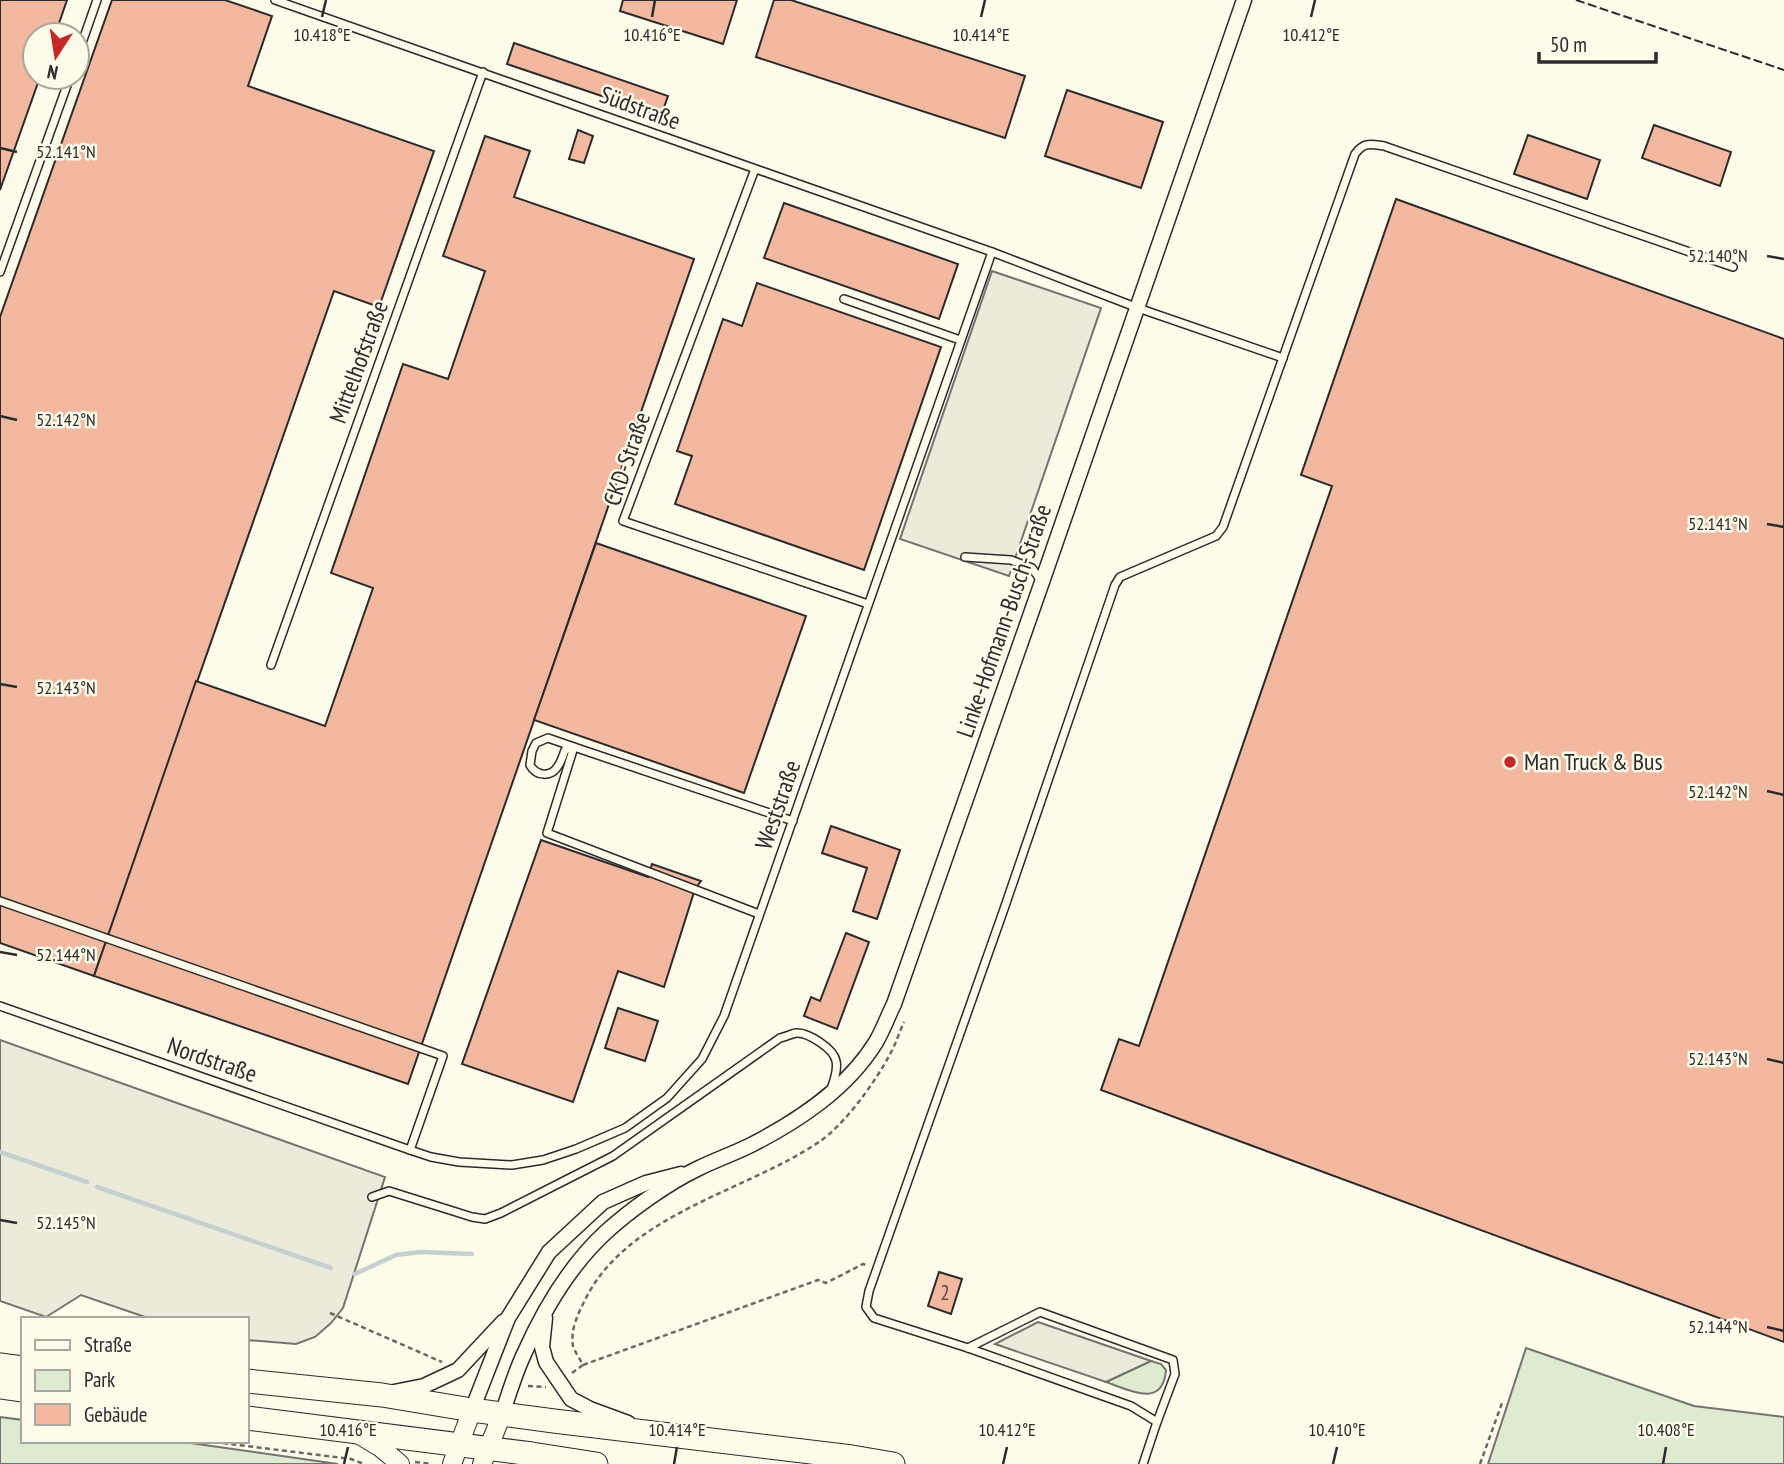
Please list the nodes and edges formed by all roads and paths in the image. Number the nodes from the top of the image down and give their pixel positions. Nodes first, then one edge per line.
1 (97, 0) edge
2 (275, 0) edge
3 (1244, 0) edge
4 (90, 21) edge
5 (483, 72) junction
6 (65, 91) edge
7 (755, 169) junction
8 (992, 252) junction
9 (1733, 267) dead end
10 (0, 272) edge
11 (845, 299) dead end
12 (1138, 308) junction
13 (960, 340) junction
14 (1283, 359) junction
15 (965, 557) dead end
16 (1042, 582) junction
17 (868, 604) junction
18 (271, 665) dead end
19 (574, 747) junction
20 (793, 821) junction
21 (0, 901) edge
22 (759, 914) junction
23 (0, 1006) edge
24 (907, 1012) dead end
25 (828, 1096) junction
26 (410, 1150) junction
27 (695, 1170) junction
28 (372, 1197) dead end
29 (877, 1268) junction
30 (546, 1310) junction
31 (330, 1313) dead end
32 (508, 1318) junction
33 (968, 1349) junction
34 (0, 1365) edge
35 (583, 1365) junction
36 (21, 1368) edge
37 (458, 1370) junction
38 (248, 1381) edge
39 (560, 1384) junction
40 (0, 1387) edge
41 (21, 1390) edge
42 (383, 1395) junction
43 (1502, 1403) dead end
44 (472, 1410) junction
45 (502, 1414) junction
46 (248, 1418) edge
47 (1157, 1422) junction
48 (351, 1431) junction
49 (659, 1434) junction
50 (222, 1443) edge
51 (456, 1454) edge
52 (485, 1456) edge
53 (364, 1464) edge
54 (400, 1464) edge
55 (412, 1464) edge
56 (432, 1464) edge
57 (596, 1464) edge
58 (893, 1464) edge
59 (1143, 1464) edge
60 (1480, 1464) edge

1 - 4 lane
2 - 5 lane, Südstraße
3 - 12 street, Linke-Hofmann-Busch-Straße
5 - 7 lane, Südstraße
5 - 18 lane, Mittelhofstraße
6 - 10 lane
7 - 8 lane, Südstraße
7 - 17 lane, CKD-Straße
8 - 12 lane, Südstraße
8 - 13 lane, Weststraße
9 - 14 lane
11 - 13 lane
12 - 14 lane, Südstraße
12 - 16 street, Linke-Hofmann-Busch-Straße
13 - 17 lane, Weststraße
14 - 29 lane
15 - 16 lane
16 - 25 street, Linke-Hofmann-Busch-Straße
17 - 20 lane, Weststraße
19 - 19 lane
19 - 20 lane
19 - 22 lane
20 - 22 lane, Weststraße
21 - 26 lane
22 - 26 lane, Weststraße
23 - 26 lane, Nordstraße
24 - 35 path
25 - 27 street, Linke-Hofmann-Busch-Straße
25 - 28 lane
27 - 30 street, Linke-Hofmann-Busch-Straße
27 - 32 street, Linke-Hofmann-Busch-Straße
29 - 33 lane
29 - 35 path
30 - 39 street
30 - 45 street, Linke-Hofmann-Busch-Straße
31 - 37 path
32 - 37 street
32 - 44 street, Linke-Hofmann-Busch-Straße
33 - 47 lane
33 - 47 lane
34 - 36 main road
35 - 39 path
37 - 42 street
38 - 42 main road
39 - 49 street
40 - 41 main road
42 - 44 main road
43 - 60 path
44 - 45 main road
44 - 51 street
45 - 49 main road
45 - 52 street
46 - 48 main road
47 - 59 lane
48 - 51 main road
48 - 54 street
49 - 58 main road
50 - 53 path
51 - 52 main road
52 - 57 main road
55 - 56 path

